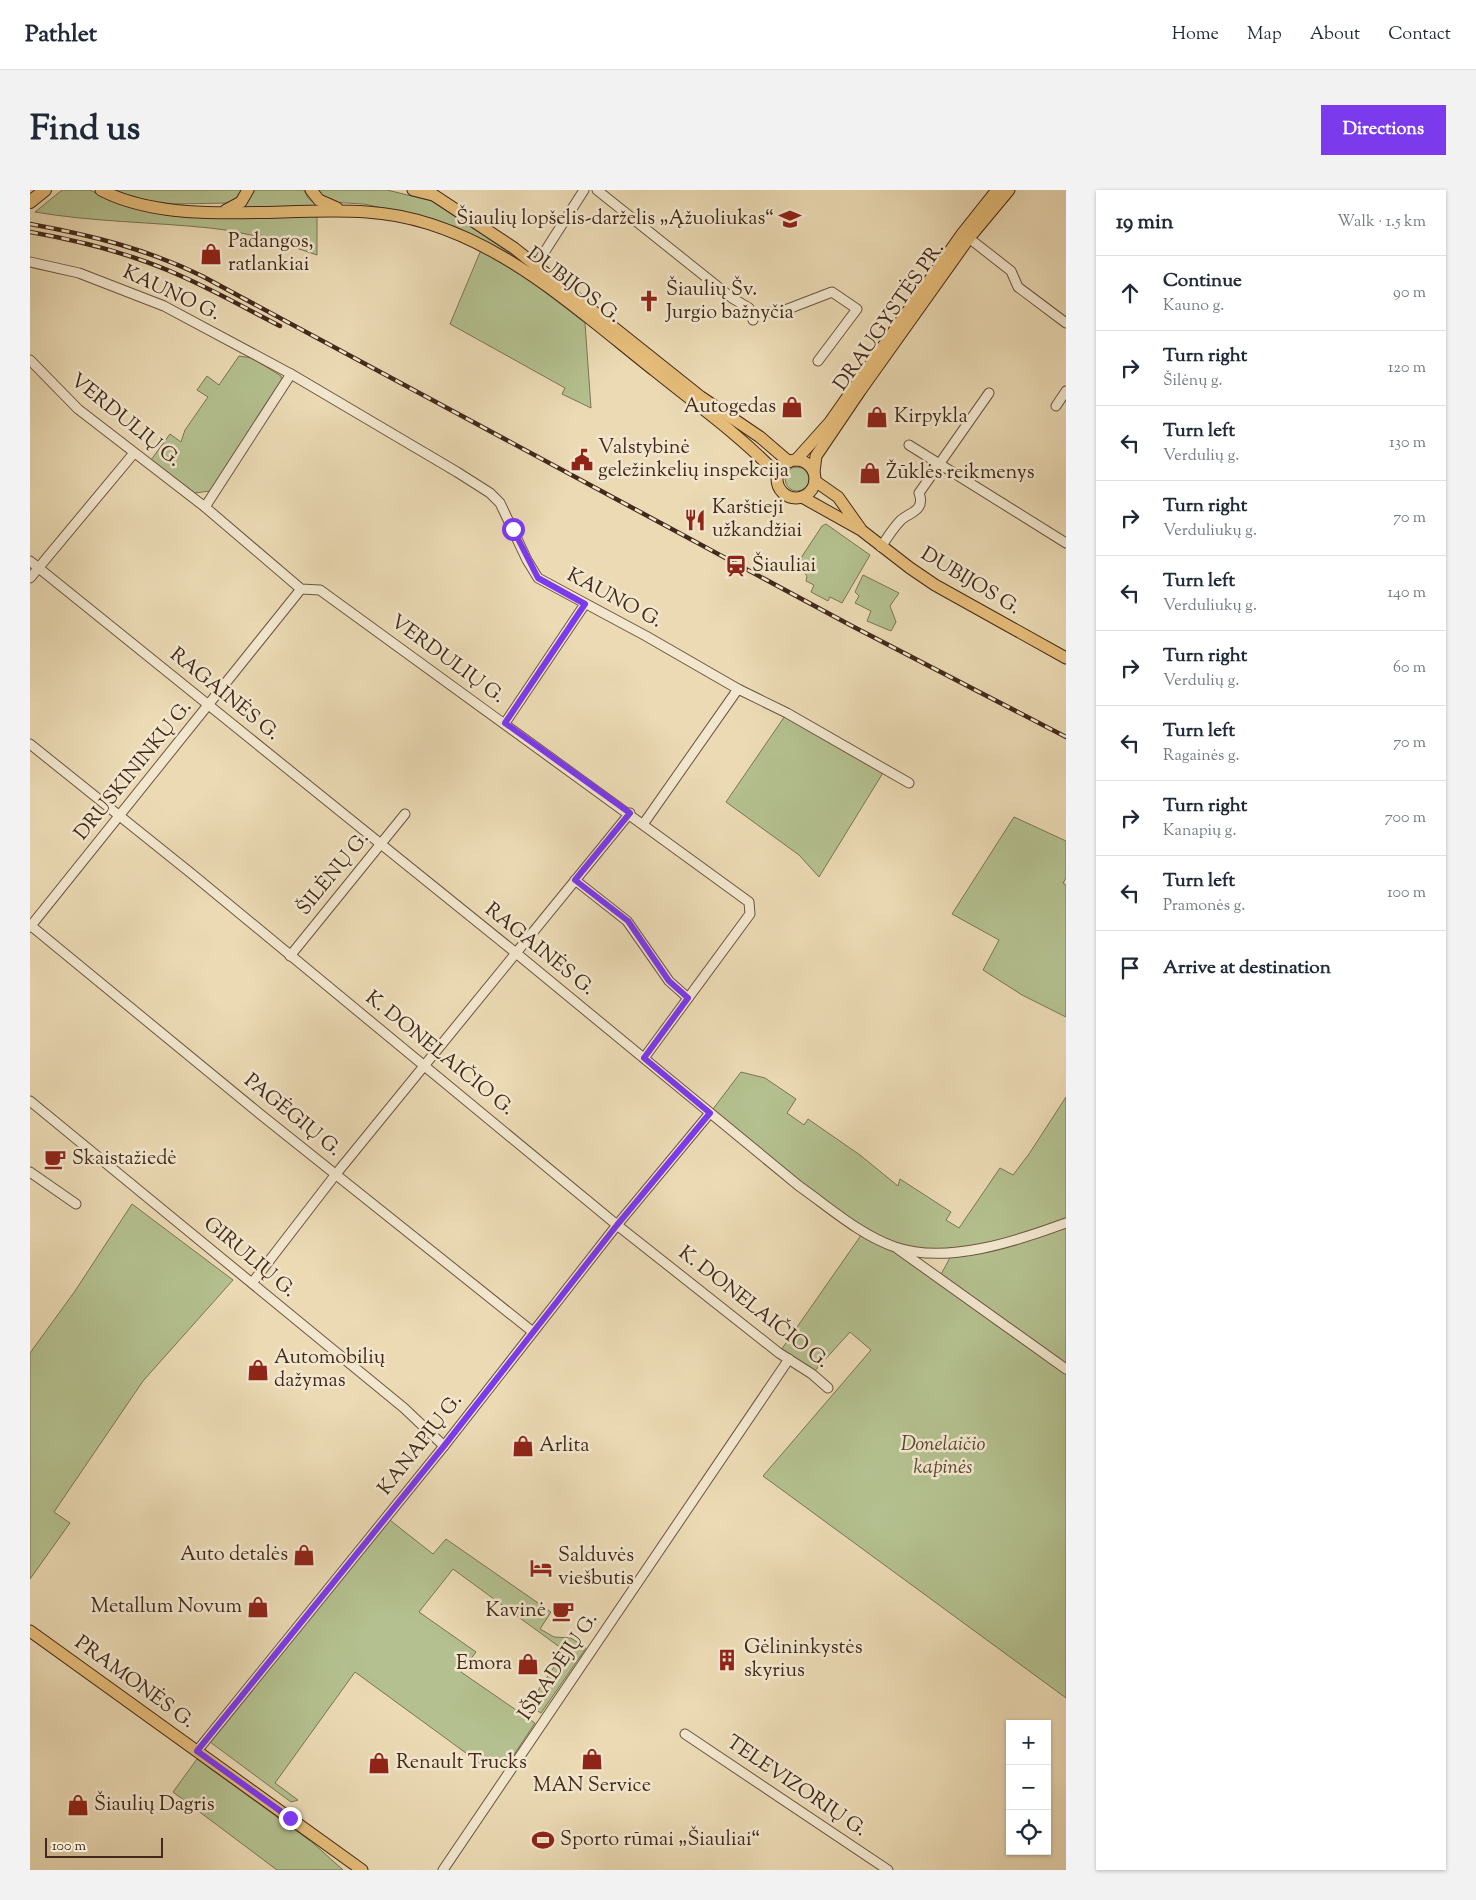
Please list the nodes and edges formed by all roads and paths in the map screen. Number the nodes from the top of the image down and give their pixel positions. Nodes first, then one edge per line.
1 (45, 190) edge
2 (101, 190) edge
3 (248, 190) edge
4 (311, 190) edge
5 (413, 190) edge
6 (584, 190) edge
7 (597, 190) edge
8 (997, 190) edge
9 (1009, 190) edge
10 (430, 193) edge
11 (30, 202) edge
12 (222, 211) junction
13 (345, 211) junction
14 (966, 236) junction
15 (30, 262) edge
16 (533, 270) junction
17 (1066, 322) edge
18 (30, 360) edge
19 (818, 362) dead end
20 (291, 374) junction
21 (1066, 391) edge
22 (989, 393) dead end
23 (1056, 406) dead end
24 (909, 445) dead end
25 (134, 453) junction
26 (792, 461) junction
27 (938, 463) junction
28 (778, 475) junction
29 (814, 477) junction
30 (802, 497) junction
31 (205, 507) junction
32 (861, 530) junction
33 (1066, 543) edge
34 (880, 547) junction
35 (30, 561) edge
36 (38, 568) junction
37 (30, 578) edge
38 (301, 589) junction
39 (585, 604) junction
40 (1066, 658) edge
41 (738, 689) junction
42 (210, 705) junction
43 (505, 723) junction
44 (30, 744) edge
45 (909, 783) dead end
46 (630, 813) junction
47 (405, 814) dead end
48 (120, 816) junction
49 (644, 824) junction
50 (381, 844) junction
51 (575, 880) junction
52 (30, 926) edge
53 (516, 953) junction
54 (290, 956) junction
55 (688, 998) junction
56 (644, 1058) junction
57 (425, 1065) junction
58 (30, 1101) edge
59 (710, 1113) junction
60 (30, 1172) edge
61 (336, 1174) junction
62 (76, 1204) dead end
63 (1066, 1223) edge
64 (617, 1225) junction
65 (895, 1248) junction
66 (252, 1283) junction
67 (533, 1332) junction
68 (789, 1359) junction
69 (1066, 1369) edge
70 (828, 1388) dead end
71 (444, 1446) junction
72 (30, 1631) edge
73 (685, 1734) dead end
74 (197, 1751) junction
75 (362, 1870) edge
76 (443, 1870) edge
77 (888, 1870) edge

1 - 11 highway
2 - 12 main road, DUBIJOS G.
3 - 12 main road
4 - 13 main road
5 - 10 main road, DUBIJOS G.
6 - 16 street
7 - 19 street
8 - 14 main road, DRAUGYSTĖS PR.
9 - 14 main road, DRAUGYSTĖS PR.
10 - 16 main road, DUBIJOS G.
12 - 13 main road, DUBIJOS G.
13 - 16 main road, DUBIJOS G.
14 - 17 street
14 - 26 main road, DRAUGYSTĖS PR.
14 - 29 main road, DRAUGYSTĖS PR.
15 - 20 street, KAUNO G.
16 - 26 main road, DUBIJOS G.
16 - 28 main road, DUBIJOS G.
18 - 25 street, VERDULIŲ G.
20 - 31 street
20 - 39 street, KAUNO G.
21 - 23 street
22 - 27 street
24 - 27 street
25 - 31 street, VERDULIŲ G.
25 - 36 street
26 - 28 main road
26 - 29 main road
27 - 33 street
27 - 34 street
28 - 30 main road
29 - 30 main road
29 - 32 main road, DUBIJOS G.
30 - 32 main road, DUBIJOS G.
31 - 38 street, VERDULIŲ G.
32 - 34 main road, DUBIJOS G.
34 - 40 main road, DUBIJOS G.
35 - 36 street, RAGAINĖS G.
36 - 37 street
36 - 42 street, RAGAINĖS G.
38 - 42 street, DRUSKININKŲ G.
38 - 43 street, VERDULIŲ G.
39 - 41 street, KAUNO G.
39 - 43 street
41 - 45 street, KAUNO G.
41 - 49 street
42 - 48 street, DRUSKININKŲ G.
42 - 50 street, RAGAINĖS G.
43 - 46 street, VERDULIŲ G.
44 - 48 street, K. DONELAIČIO G.
46 - 49 street, VERDULIŲ G.
46 - 51 street
47 - 50 street, ŠILĖNŲ G.
48 - 52 street, DRUSKININKŲ G.
48 - 54 street, K. DONELAIČIO G.
49 - 55 street, VERDULIŲ G.
50 - 53 street, RAGAINĖS G.
50 - 54 street, ŠILĖNŲ G.
51 - 53 street
51 - 55 street
52 - 61 street, PAGĖGIŲ G.
53 - 56 street, RAGAINĖS G.
53 - 57 street
54 - 57 street, K. DONELAIČIO G.
55 - 56 street, VERDULIŲ G.
56 - 59 street, RAGAINĖS G.
57 - 61 street
57 - 64 street, K. DONELAIČIO G.
58 - 66 street, GIRULIŲ G.
59 - 64 street, KANAPIŲ G.
59 - 65 street, RAGAINĖS G.
60 - 62 street
61 - 66 street
61 - 67 street, PAGĖGIŲ G.
63 - 65 street, RAGAINĖS G.
64 - 67 street, KANAPIŲ G.
64 - 68 street, K. DONELAIČIO G.
65 - 69 street
66 - 71 street, GIRULIŲ G.
67 - 71 street, KANAPIŲ G.
68 - 70 street, K. DONELAIČIO G.
68 - 76 street, IŠRADĖJŲ G.
71 - 74 street, KANAPIŲ G.
72 - 74 main road, PRAMONĖS G.
73 - 77 street, TELEVIZORIŲ G.
74 - 75 main road, PRAMONĖS G.

